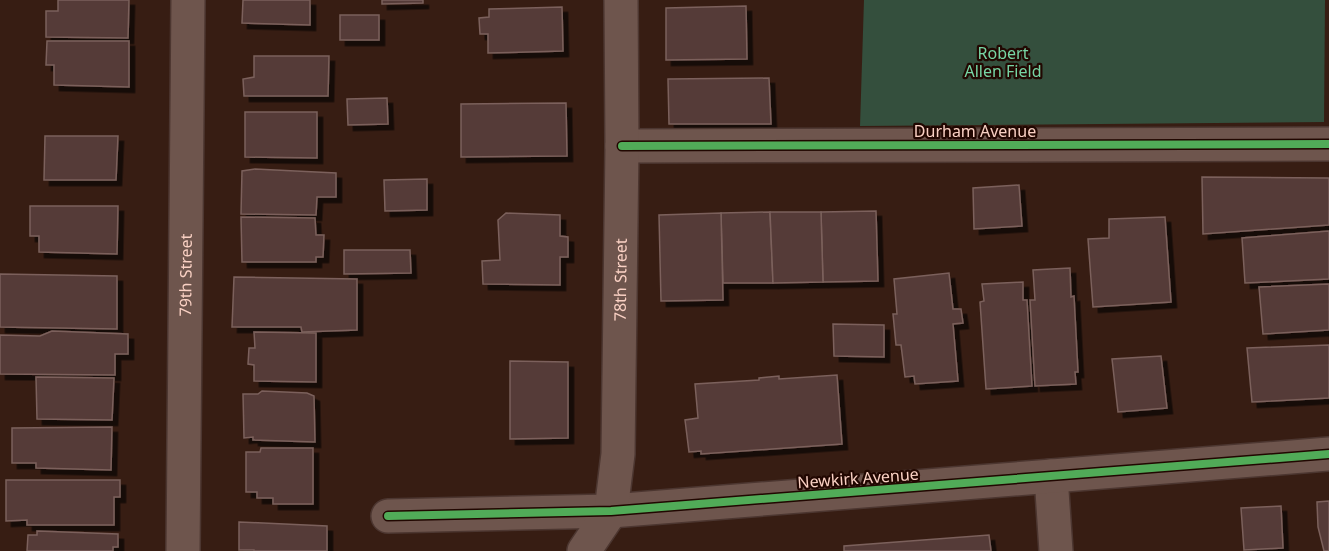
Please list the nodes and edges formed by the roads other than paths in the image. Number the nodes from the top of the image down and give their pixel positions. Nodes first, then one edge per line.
1 (188, 0) edge
2 (621, 0) edge
3 (1329, 144) edge
4 (622, 146) junction
5 (1329, 454) edge
6 (1051, 477) junction
7 (611, 511) junction
8 (388, 516) dead end
9 (183, 551) edge
10 (584, 551) edge
11 (1056, 551) edge

1 - 9 street, 79th Street
2 - 4 street, 78th Street
3 - 4 street, Durham Avenue
4 - 7 street, 78th Street
5 - 6 street, Newkirk Avenue
6 - 7 street, Newkirk Avenue
6 - 11 street
7 - 8 street, Newkirk Avenue
7 - 10 street, 78th Street

